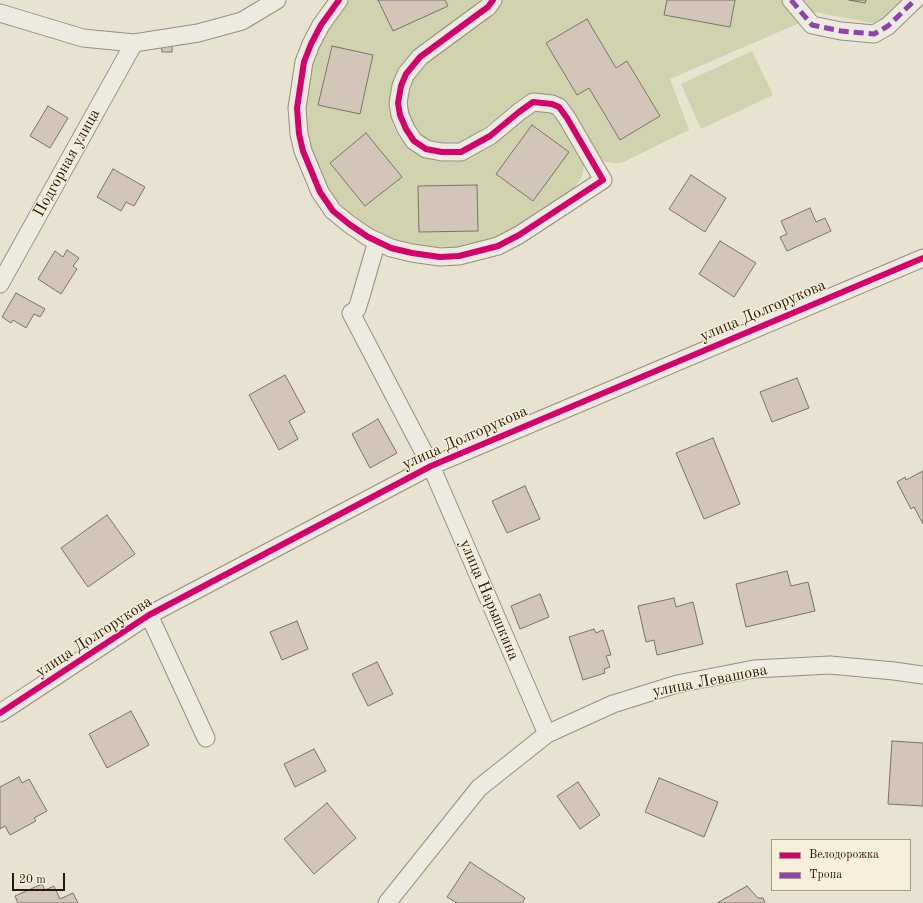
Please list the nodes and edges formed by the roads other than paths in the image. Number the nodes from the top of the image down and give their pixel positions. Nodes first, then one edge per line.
1 (277, 0) edge
2 (339, 0) edge
3 (493, 0) edge
4 (791, 0) edge
5 (915, 0) edge
6 (0, 13) edge
7 (134, 42) junction
8 (377, 241) junction
9 (923, 258) edge
10 (0, 284) edge
11 (431, 466) junction
12 (149, 615) junction
13 (923, 675) edge
14 (0, 713) edge
15 (547, 734) junction
16 (206, 738) dead end
17 (387, 903) edge

1 - 7 street
2 - 8 street
3 - 8 street
4 - 5 street
6 - 7 street
7 - 10 street, Подгорная улица
8 - 11 street, улица Нарышкина
9 - 11 street, улица Долгорукова
11 - 12 street, улица Долгорукова
11 - 15 street, улица Нарышкина
12 - 14 street, улица Долгорукова
12 - 16 street
13 - 15 street, улица Левашова
15 - 17 street, улица Левашова

